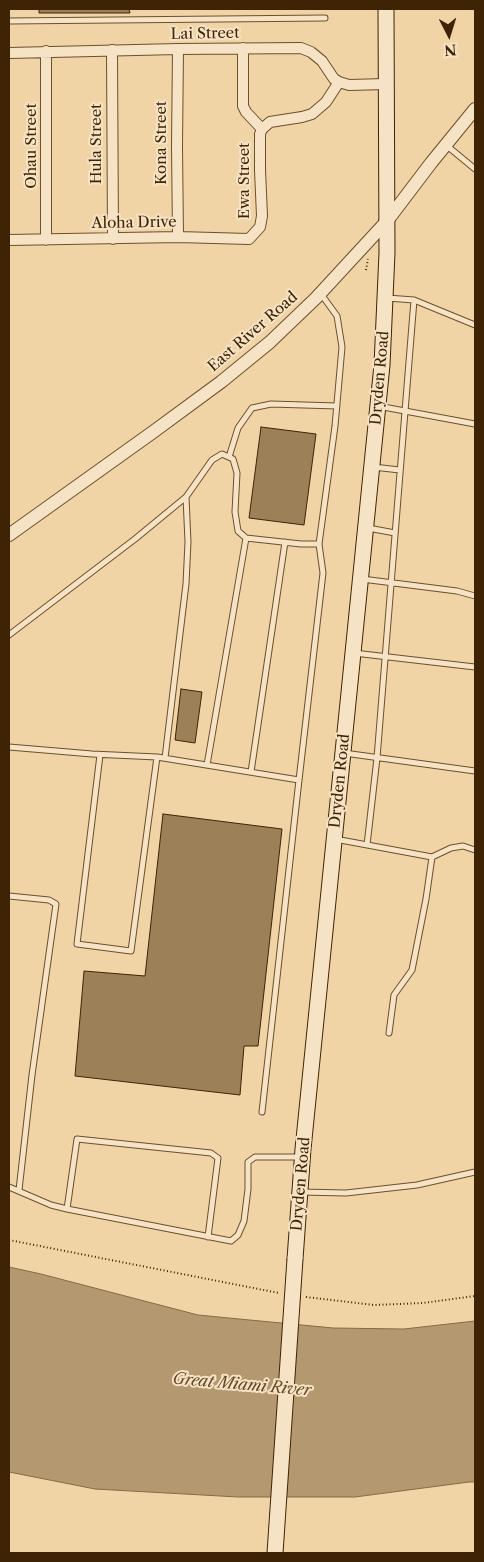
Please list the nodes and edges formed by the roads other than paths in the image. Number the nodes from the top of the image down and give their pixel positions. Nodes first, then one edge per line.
1 (386, 9) edge
2 (325, 18) dead end
3 (9, 21) edge
4 (243, 48) junction
5 (178, 49) junction
6 (112, 50) junction
7 (46, 51) junction
8 (9, 53) edge
9 (339, 82) junction
10 (386, 84) junction
11 (475, 109) edge
12 (262, 129) junction
13 (446, 144) junction
14 (475, 169) edge
15 (387, 221) junction
16 (257, 231) joint
17 (178, 238) junction
18 (113, 239) junction
19 (9, 240) edge
20 (46, 240) junction
21 (321, 293) junction
22 (385, 297) junction
23 (414, 300) junction
24 (475, 325) edge
25 (337, 406) junction
26 (378, 406) junction
27 (405, 410) junction
28 (475, 424) edge
29 (229, 457) junction
30 (372, 467) junction
31 (400, 470) junction
32 (186, 496) junction
33 (366, 528) junction
34 (394, 533) junction
35 (9, 535) edge
36 (246, 538) junction
37 (285, 542) junction
38 (319, 544) junction
39 (361, 578) junction
40 (390, 582) junction
41 (475, 596) edge
42 (9, 635) edge
43 (353, 653) junction
44 (385, 657) junction
45 (475, 667) edge
46 (9, 747) edge
47 (343, 753) junction
48 (100, 755) junction
49 (158, 757) junction
50 (165, 758) junction
51 (377, 758) junction
52 (207, 765) junction
53 (475, 770) edge
54 (251, 772) junction
55 (299, 780) junction
56 (334, 839) junction
57 (367, 846) junction
58 (475, 850) edge
59 (432, 857) junction
60 (9, 896) edge
61 (389, 1033) dead end
62 (262, 1112) dead end
63 (302, 1157) junction
64 (475, 1172) edge
65 (9, 1187) edge
66 (19, 1190) junction
67 (300, 1192) junction
68 (68, 1209) junction
69 (208, 1237) junction
70 (275, 1553) edge

1 - 10 main road, Dryden Road
2 - 3 lane
4 - 5 street, Lai Street
4 - 9 street, Lai Street
4 - 12 street, Ewa Street
5 - 6 street, Lai Street
5 - 17 street, Kona Street
6 - 7 street, Lai Street
6 - 18 street, Hula Street
7 - 8 street, Lai Street
7 - 20 street, Ohau Street
9 - 10 street
9 - 12 street
10 - 15 main road, Dryden Road
11 - 13 street, East River Road
12 - 16 street, Ewa Street
13 - 14 lane
13 - 15 street, East River Road
15 - 21 street, East River Road
15 - 22 main road, Dryden Road
16 - 17 street, Aloha Drive
17 - 18 street, Aloha Drive
18 - 20 street, Aloha Drive
19 - 20 street, Aloha Drive
21 - 25 lane
21 - 35 street, East River Road
22 - 23 lane
22 - 26 main road, Dryden Road
23 - 24 lane
23 - 27 lane
25 - 29 lane
25 - 38 lane
26 - 27 lane
26 - 30 main road, Dryden Road
27 - 28 lane
27 - 31 lane
29 - 32 lane
29 - 36 lane
30 - 31 lane
30 - 33 main road, Dryden Road
31 - 34 lane
32 - 42 lane
32 - 50 lane
33 - 34 lane
33 - 39 main road, Dryden Road
34 - 40 lane
36 - 37 lane
36 - 52 lane
37 - 38 lane
37 - 54 lane
38 - 55 lane
39 - 40 lane
39 - 43 main road, Dryden Road
40 - 41 lane
40 - 44 lane
43 - 44 lane
43 - 47 main road, Dryden Road
44 - 45 lane
44 - 51 lane
46 - 48 lane
47 - 51 lane
47 - 56 main road, Dryden Road
48 - 49 lane
48 - 49 lane
49 - 50 lane
50 - 52 lane
51 - 53 lane
51 - 57 lane
52 - 54 lane
54 - 55 lane
55 - 62 lane
56 - 57 lane
56 - 63 main road, Dryden Road
57 - 59 lane
58 - 59 lane
59 - 61 lane
60 - 66 lane
63 - 67 main road, Dryden Road
63 - 69 lane
64 - 67 lane
65 - 66 lane
66 - 68 lane
67 - 70 main road, Dryden Road, bridge
68 - 69 lane
68 - 69 lane

